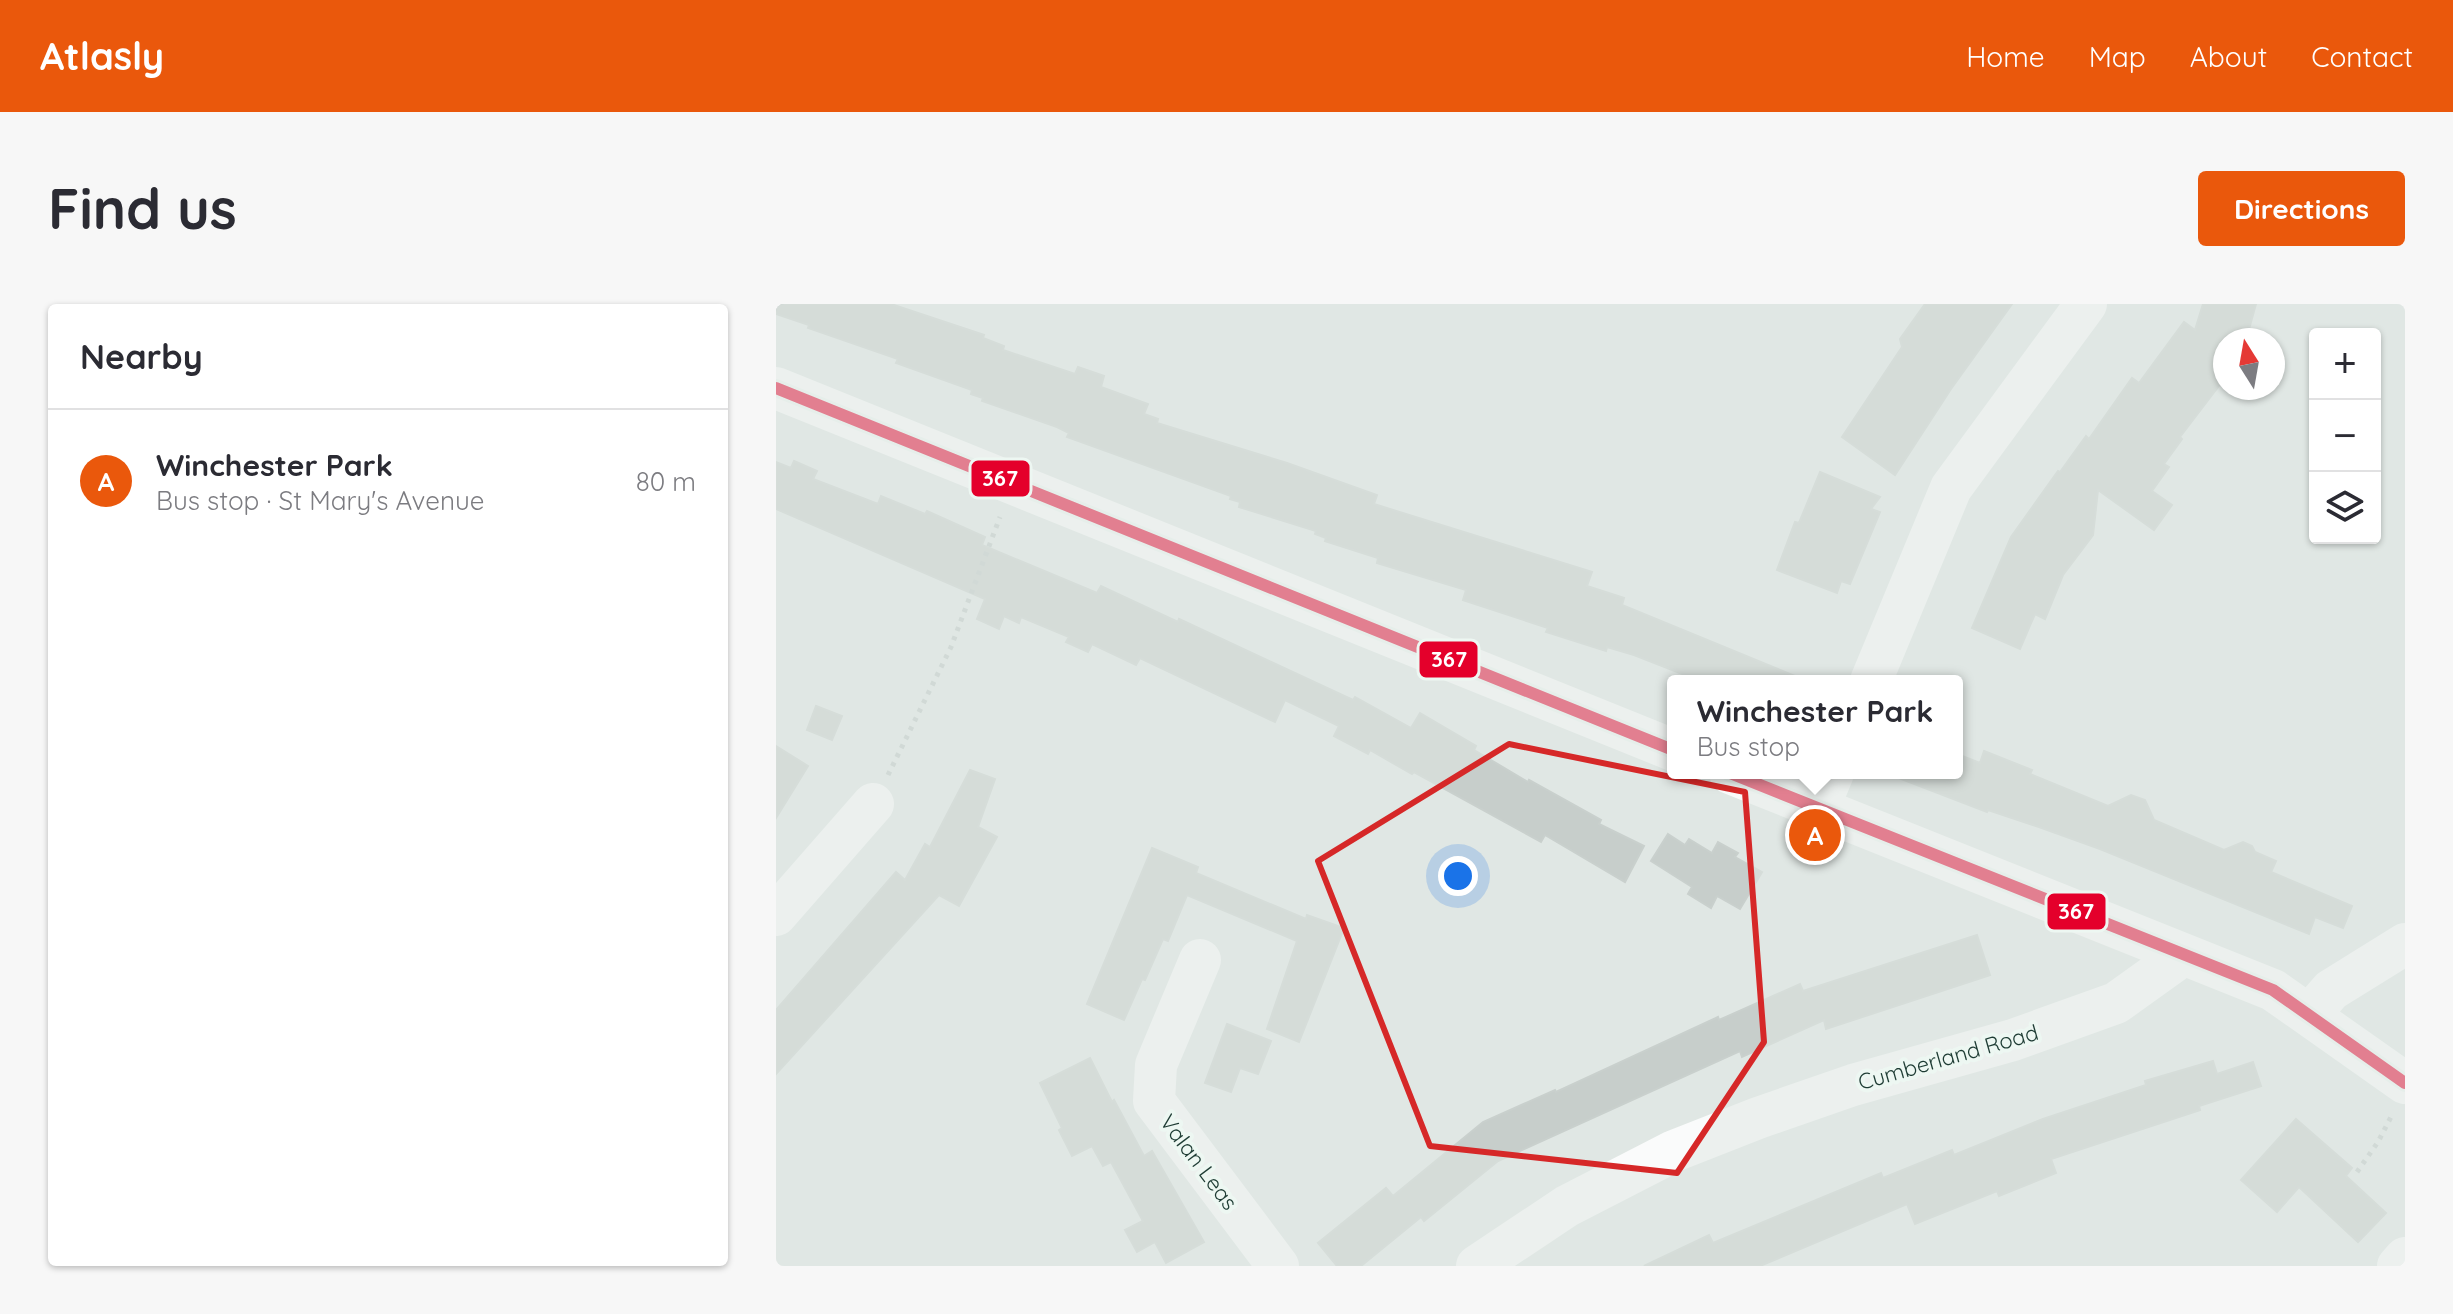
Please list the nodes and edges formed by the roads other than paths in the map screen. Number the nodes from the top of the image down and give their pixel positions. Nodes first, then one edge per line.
1 (2086, 304) edge
2 (776, 388) edge
3 (1873, 675) edge
4 (1667, 748) edge
5 (1762, 779) edge
6 (1826, 791) edge
7 (873, 804) road end
8 (779, 906) edge
9 (2405, 944) edge
10 (2183, 955) junction
11 (1200, 960) dead end
12 (2310, 1014) junction
13 (2402, 1093) edge
14 (2405, 1258) edge
15 (1278, 1266) edge
16 (1477, 1266) edge
17 (2398, 1266) edge

1 - 3 street
2 - 4 street
5 - 6 street
6 - 10 street
7 - 8 street
9 - 12 street
10 - 12 street
10 - 16 street, Cumberland Road
11 - 15 street, Valan Leas
12 - 13 street
14 - 17 street

